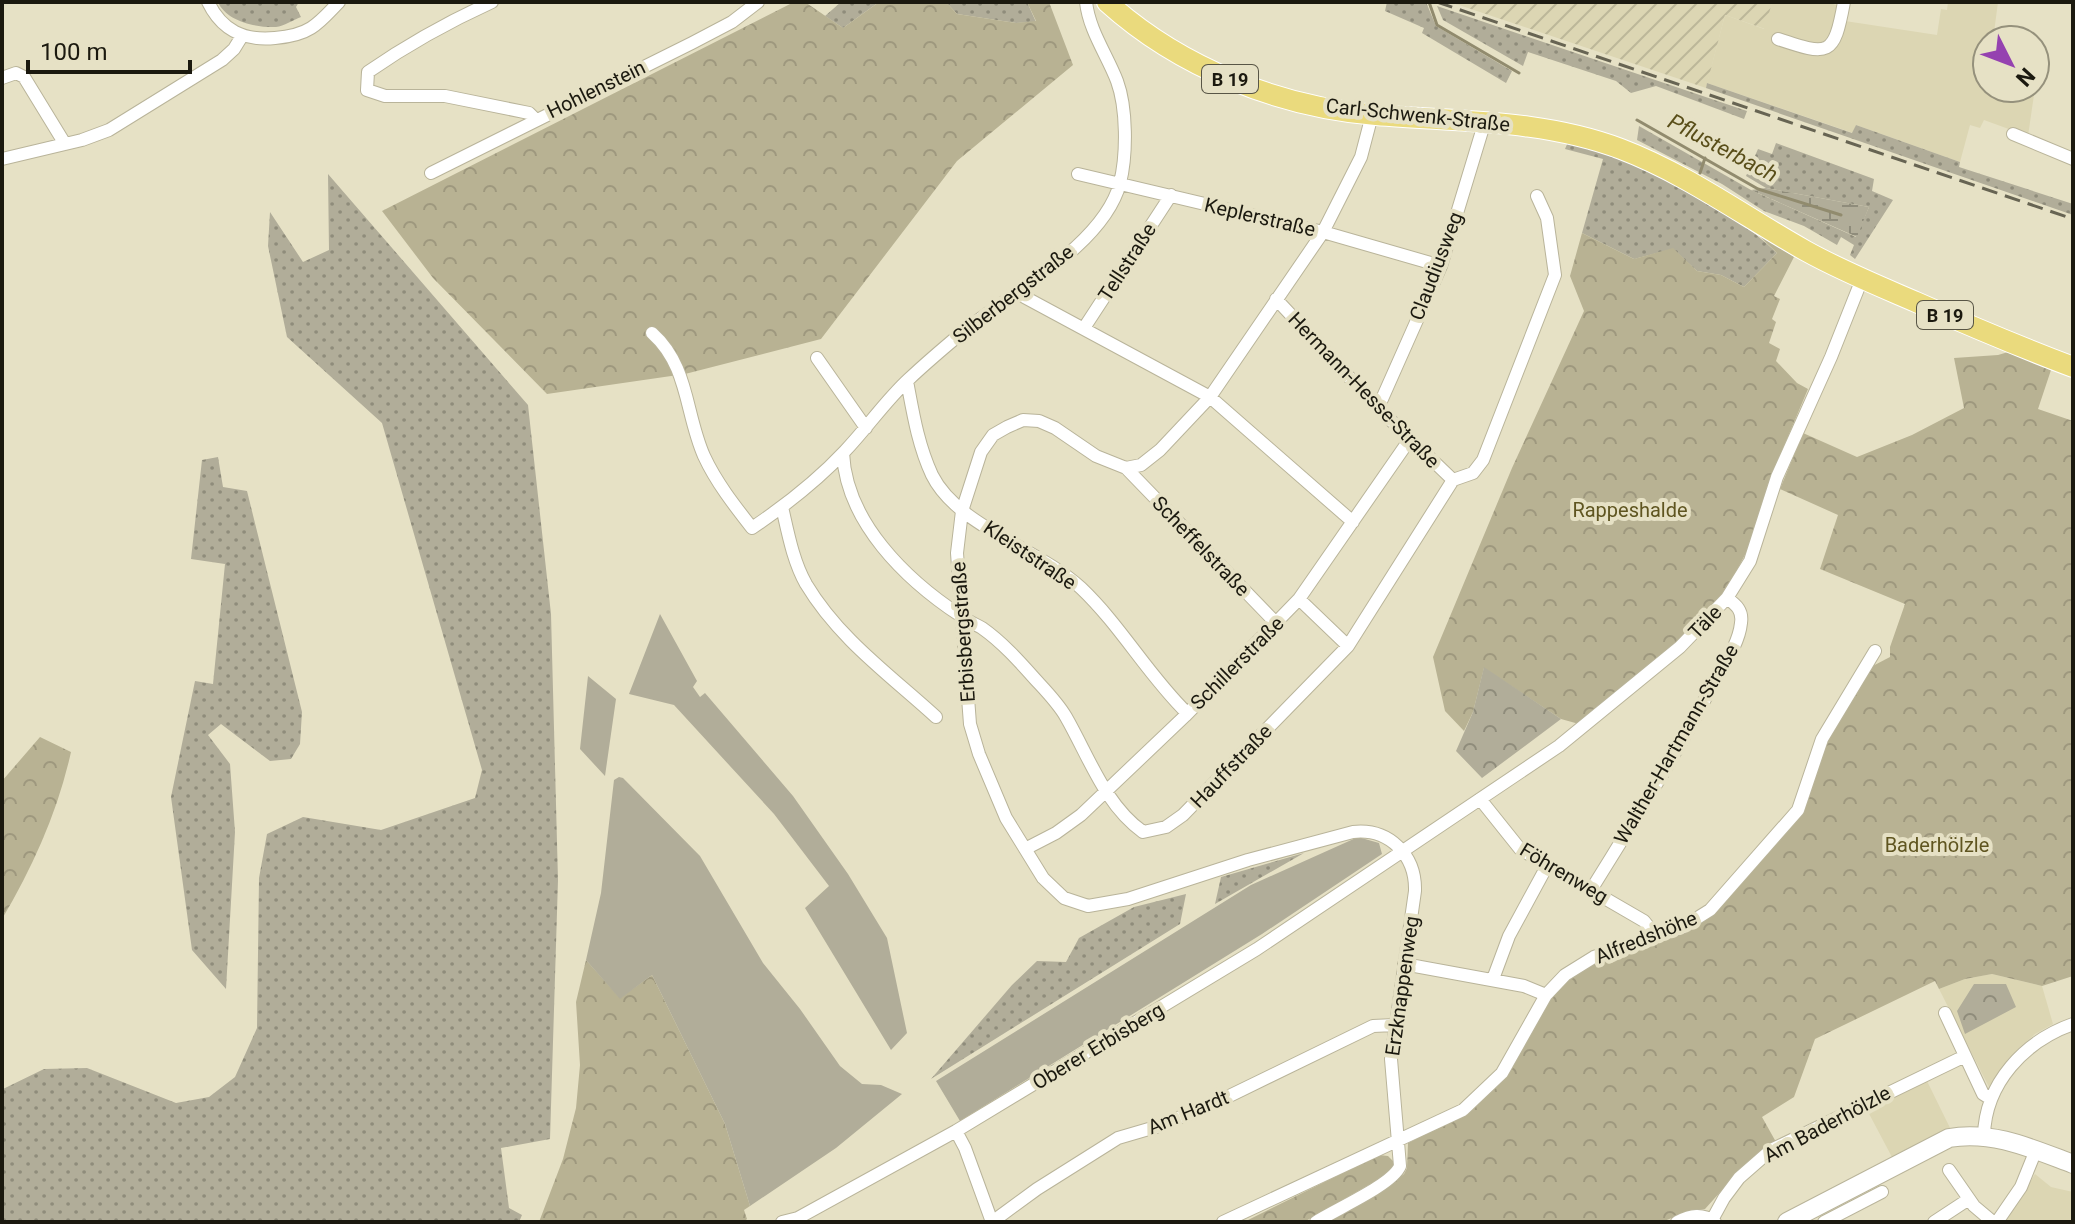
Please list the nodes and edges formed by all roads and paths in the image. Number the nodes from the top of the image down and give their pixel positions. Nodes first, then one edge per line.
1 (208, 2) edge
2 (339, 2) edge
3 (492, 2) edge
4 (758, 2) edge
5 (1086, 2) edge
6 (1107, 2) edge
7 (1844, 2) edge
8 (242, 36) junction
9 (1778, 39) dead end
10 (2, 78) edge
11 (1372, 115) junction
12 (535, 119) junction
13 (1485, 121) junction
14 (2013, 134) dead end
15 (65, 144) junction
16 (2, 159) edge
17 (2073, 159) edge
18 (431, 173) dead end
19 (1078, 174) dead end
20 (1119, 183) junction
21 (1171, 195) junction
22 (1537, 196) dead end
23 (1323, 232) junction
24 (1441, 266) junction
25 (1862, 279) junction
26 (1017, 293) junction
27 (1276, 299) junction
28 (1084, 328) junction
29 (652, 333) dead end
30 (817, 358) dead end
31 (2073, 367) edge
32 (907, 381) junction
33 (1210, 397) junction
34 (1378, 408) junction
35 (866, 428) junction
36 (1410, 439) junction
37 (843, 453) junction
38 (1126, 468) junction
39 (1453, 480) junction
40 (782, 507) junction
41 (962, 511) junction
42 (1353, 522) junction
43 (1727, 598) junction
44 (1299, 599) junction
45 (961, 616) junction
46 (1276, 623) junction
47 (1348, 646) junction
48 (1875, 651) dead end
49 (1187, 713) junction
50 (936, 717) dead end
51 (1106, 792) junction
52 (1480, 799) junction
53 (1025, 849) junction
54 (1403, 851) junction
55 (1547, 866) junction
56 (1591, 890) junction
57 (1656, 936) junction
58 (1404, 964) junction
59 (1493, 979) junction
60 (1546, 995) junction
61 (1945, 1013) dead end
62 (2073, 1024) edge
63 (1395, 1025) junction
64 (1965, 1056) junction
65 (1991, 1099) junction
66 (956, 1131) junction
67 (1984, 1136) junction
68 (1399, 1140) junction
69 (2036, 1150) junction
70 (2073, 1164) edge
71 (1949, 1170) dead end
72 (1882, 1192) dead end
73 (1969, 1199) junction
74 (1713, 1221) edge
75 (782, 1222) edge
76 (992, 1222) edge
77 (1223, 1222) edge
78 (1316, 1222) edge
79 (1677, 1222) edge
80 (1787, 1222) edge
81 (1824, 1222) edge
82 (1934, 1222) edge
83 (1995, 1222) edge

1 - 8 street
2 - 8 street
3 - 12 street
4 - 12 street, Hohlenstein
5 - 20 street, Silberbergstraße
6 - 11 main road, Carl-Schwenk-Straße / B 19
7 - 9 street
8 - 15 street
10 - 15 street
11 - 13 main road, Carl-Schwenk-Straße / B 19
11 - 23 street
12 - 18 street, Hohlenstein
13 - 24 street, Claudiusweg
13 - 25 main road, Carl-Schwenk-Straße / B 19
14 - 17 street
15 - 16 street
19 - 20 street, Keplerstraße
20 - 21 street, Keplerstraße
20 - 26 street, Silberbergstraße
21 - 23 street, Keplerstraße
21 - 28 street, Tellstraße
22 - 39 street
23 - 24 street, Keplerstraße
23 - 27 street
24 - 34 street, Claudiusweg
25 - 31 main road, B 19
25 - 43 street, Täle
26 - 28 street
26 - 32 street, Silberbergstraße
27 - 33 street
27 - 34 street, Hermann-Hesse-Straße
28 - 33 street
29 - 40 street, Silberbergstraße
30 - 35 street
32 - 35 street, Silberbergstraße
32 - 41 street, Kleiststraße
33 - 38 street
33 - 42 street
34 - 36 street, Hermann-Hesse-Straße
35 - 37 street, Silberbergstraße
36 - 39 street, Hermann-Hesse-Straße
36 - 42 street, Schillerstraße
37 - 40 street, Silberbergstraße
37 - 45 street
38 - 41 street, Erbisbergstraße
38 - 46 street, Scheffelstraße
39 - 47 street, Hauffstraße
40 - 50 street
41 - 45 street, Erbisbergstraße
41 - 49 street, Kleiststraße
42 - 44 street, Schillerstraße
43 - 52 street, Täle
43 - 56 street, Walther-Hartmann-Straße
44 - 46 street, Schillerstraße
44 - 47 street
45 - 51 street
45 - 53 street, Erbisbergstraße
46 - 49 street, Schillerstraße
47 - 51 street, Hauffstraße
48 - 57 street, Alfredshöhe
49 - 51 street, Schillerstraße
51 - 53 street, Schillerstraße
52 - 54 street, Täle
52 - 55 street, Föhrenweg
53 - 54 street, Erbisbergstraße
54 - 58 street, Erzknappenweg
54 - 66 street, Oberer Erbisberg
55 - 56 street, Föhrenweg
55 - 59 street
56 - 57 street, Föhrenweg
57 - 60 street, Alfredshöhe
58 - 59 street
58 - 63 street, Erzknappenweg
59 - 60 street
60 - 68 street, Alfredshöhe
61 - 64 street
62 - 65 street
63 - 68 street, Erzknappenweg
63 - 76 street, Am Hardt
64 - 65 street
64 - 74 street, Am Baderhölzle
65 - 67 street
66 - 75 street, Oberer Erbisberg
66 - 76 street
67 - 69 main road
67 - 80 main road
68 - 77 street, Alfredshöhe
68 - 78 street, Erzknappenweg
69 - 70 main road
69 - 83 street
71 - 73 street
72 - 81 street
73 - 82 street
73 - 83 street
74 - 79 street

